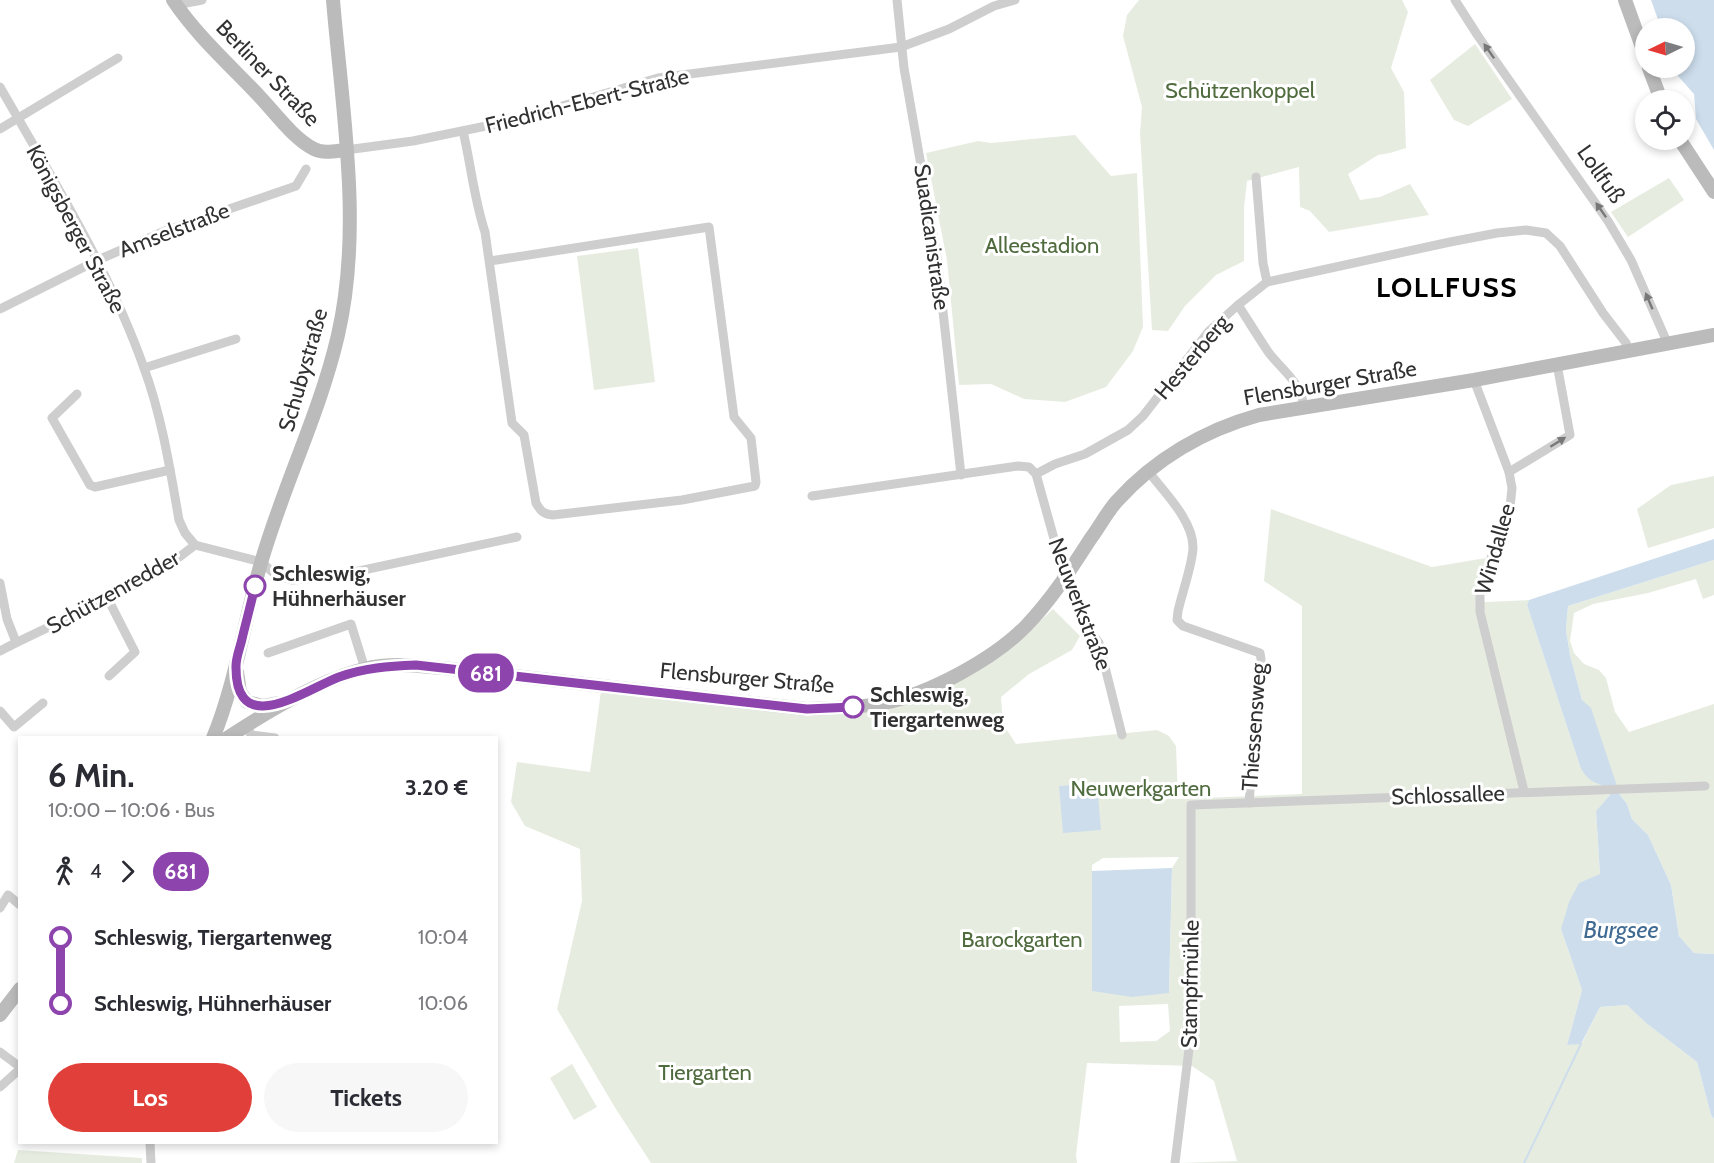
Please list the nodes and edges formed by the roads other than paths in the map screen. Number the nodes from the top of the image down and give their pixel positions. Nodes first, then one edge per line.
1 (202, 0) edge
2 (333, 0) edge
3 (897, 0) edge
4 (1015, 0) edge
5 (1456, 0) edge
6 (1625, 0) edge
7 (175, 2) edge
8 (1635, 28) edge
9 (901, 47) junction
10 (118, 58) dead end
11 (0, 87) edge
12 (18, 118) junction
13 (0, 129) edge
14 (463, 131) junction
15 (346, 150) junction
16 (1687, 150) edge
17 (306, 169) dead end
18 (1256, 177) dead end
19 (1714, 192) edge
20 (98, 260) junction
21 (490, 261) junction
22 (1268, 282) junction
23 (1238, 305) junction
24 (0, 309) edge
25 (1714, 335) edge
26 (236, 339) dead end
27 (1667, 342) junction
28 (1629, 351) junction
29 (1557, 364) junction
30 (144, 368) junction
31 (1474, 380) junction
32 (77, 394) dead end
33 (1304, 408) junction
34 (170, 470) junction
35 (1148, 471) junction
36 (1509, 472) junction
37 (1036, 474) junction
38 (961, 475) junction
39 (813, 496) dead end
40 (518, 537) dead end
41 (195, 545) junction
42 (261, 562) junction
43 (1069, 572) junction
44 (0, 583) edge
45 (108, 599) junction
46 (16, 642) junction
47 (0, 651) edge
48 (268, 654) dead end
49 (236, 664) junction
50 (365, 669) junction
51 (109, 676) dead end
52 (293, 700) junction
53 (43, 703) dead end
54 (0, 711) edge
55 (246, 725) junction
56 (1122, 735) dead end
57 (214, 736) edge
58 (230, 736) edge
59 (259, 736) edge
60 (1705, 786) dead end
61 (1524, 791) junction
62 (1249, 803) junction
63 (1191, 805) joint
64 (18, 904) edge
65 (0, 908) edge
66 (18, 992) edge
67 (0, 1014) edge
68 (0, 1052) edge
69 (18, 1066) edge
70 (18, 1070) edge
71 (0, 1087) edge
72 (150, 1144) edge
73 (151, 1163) edge
74 (1174, 1163) edge

1 - 7 street
2 - 15 street, Schubystraße
3 - 9 street, Suadicanistraße
4 - 9 street, Friedrich-Ebert-Straße
27 -> 5 street, Lollfuß
6 - 8 street
7 - 15 street, Berliner Straße
9 - 14 street, Friedrich-Ebert-Straße
9 - 38 street, Suadicanistraße
10 - 12 street
11 - 12 street, Königsberger Straße
12 - 13 street
12 - 20 street, Königsberger Straße
14 - 15 street, Friedrich-Ebert-Straße
14 - 21 street
15 - 42 street, Schubystraße
16 - 19 street
17 - 20 street, Amselstraße
18 - 22 street
20 - 24 street, Amselstraße
20 - 30 street, Königsberger Straße
21 - 21 street
22 - 23 street, Hesterberg
22 - 28 street, Hesterberg
23 - 33 street
23 - 37 street, Hesterberg
25 - 27 street
26 - 30 street
27 - 28 street, Flensburger Straße
28 - 29 street, Flensburger Straße
29 - 31 street, Flensburger Straße
36 -> 29 street
30 - 34 street, Königsberger Straße
31 - 33 street, Flensburger Straße
31 - 36 street, Windallee
32 - 34 street
33 - 35 street, Flensburger Straße
34 - 41 street, Königsberger Straße
35 - 43 street, Flensburger Straße
35 - 62 street, Thiessensweg
36 - 61 street, Windallee
37 - 38 street
37 - 43 street, Neuwerkstraße
38 - 39 street
40 - 42 street
41 - 42 street, Schützenredder
41 - 45 street, Schützenredder
42 - 49 street, Schubystraße
43 - 50 street, Flensburger Straße
43 - 56 street, Neuwerkstraße
44 - 46 street
45 - 46 street, Schützenredder
45 - 51 street
46 - 47 street, Schützenredder
48 - 50 street
49 - 52 street
49 - 57 street, Schubystraße
50 - 52 street, Flensburger Straße
52 - 55 street, Flensburger Straße
53 - 54 street
55 - 58 street, Flensburger Straße
55 - 59 street
60 - 61 street, Schlossallee
61 - 62 street, Schlossallee
62 - 63 street, Schlossallee
63 - 74 street, Stampfmühle
64 - 65 street
66 - 67 street
68 - 69 street
70 - 71 street
72 - 73 street

